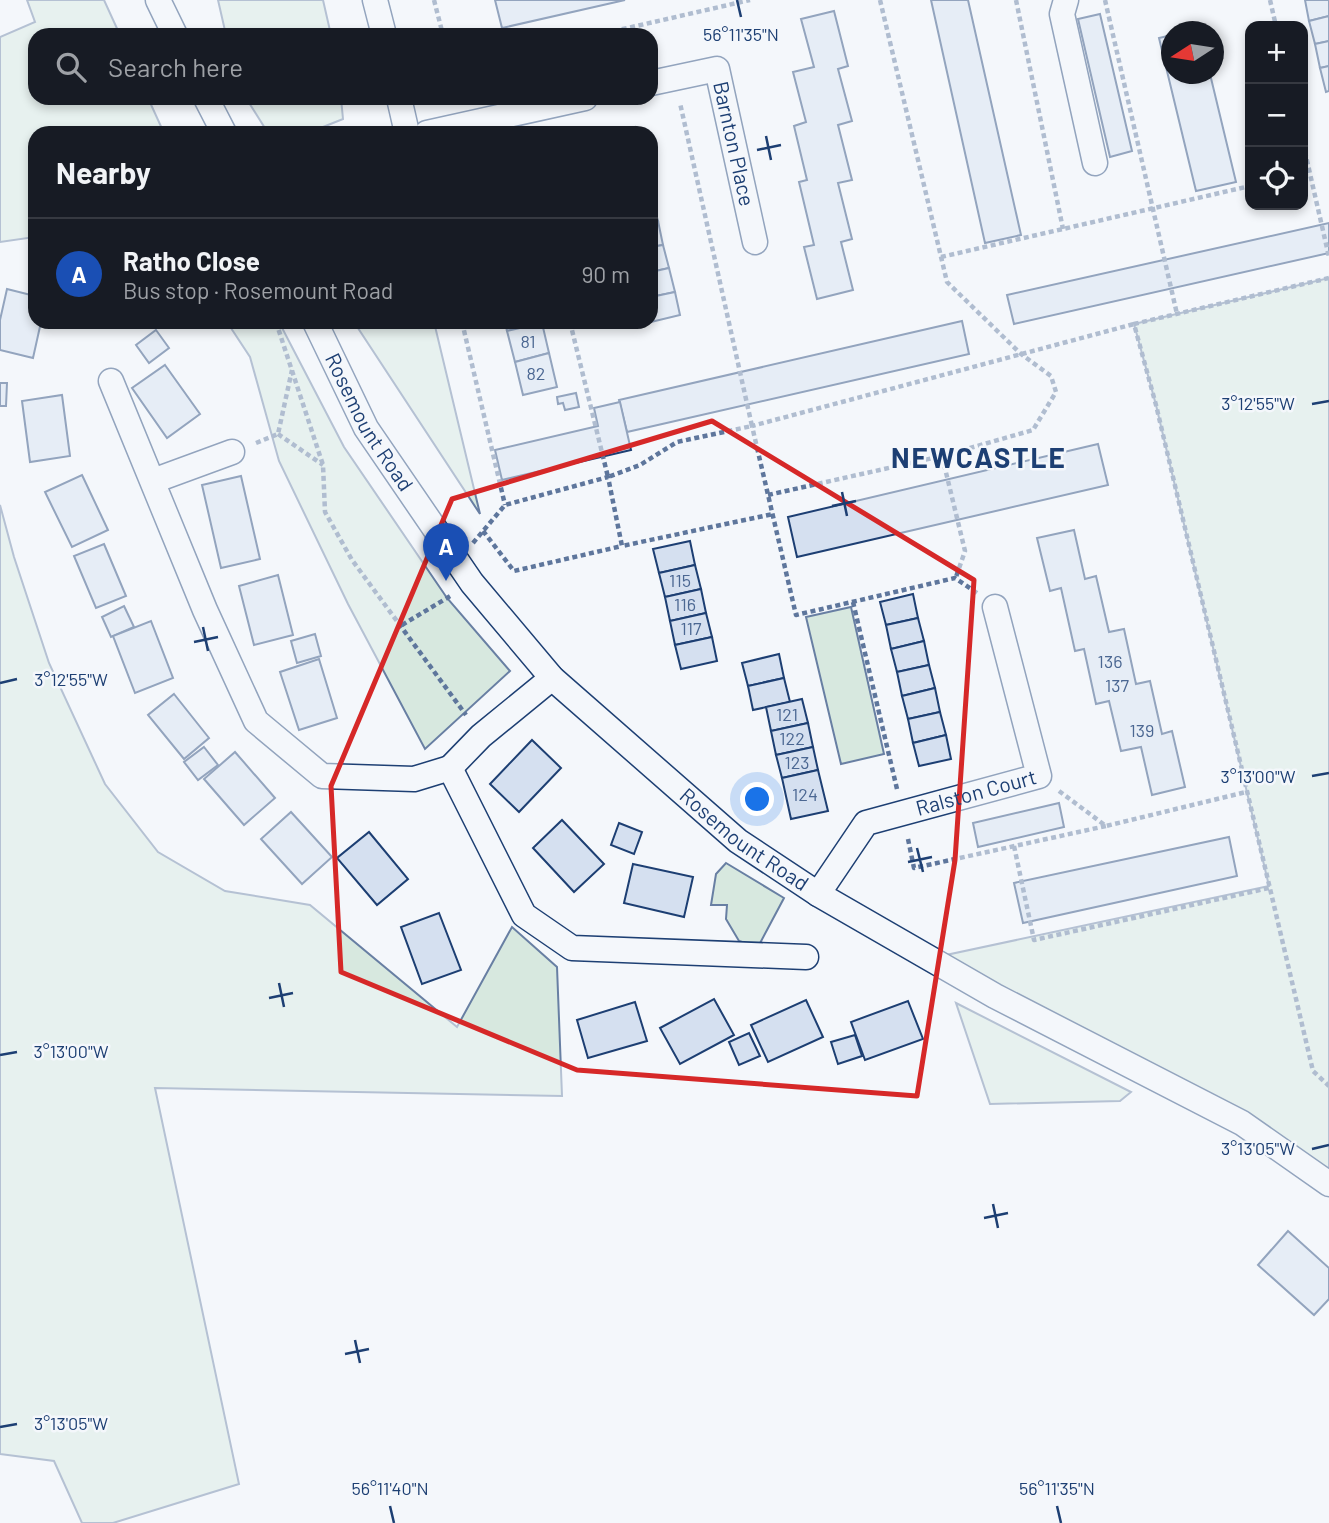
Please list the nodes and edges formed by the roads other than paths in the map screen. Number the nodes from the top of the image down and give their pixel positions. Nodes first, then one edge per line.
1 (158, 0) edge
2 (375, 0) edge
3 (1066, 0) edge
4 (172, 28) edge
5 (382, 28) edge
6 (663, 81) edge
7 (210, 105) edge
8 (401, 105) edge
9 (553, 105) edge
10 (220, 126) edge
11 (405, 126) edge
12 (459, 126) edge
13 (1095, 163) dead end
14 (755, 242) dead end
15 (318, 329) edge
16 (111, 380) dead end
17 (232, 452) road end
18 (153, 481) junction
19 (995, 607) road end
20 (552, 678) junction
21 (450, 768) junction
22 (818, 894) junction
23 (806, 957) dead end
24 (1329, 1184) edge

1 - 4 street
2 - 5 street
3 - 13 street
6 - 14 street, Barnton Place
7 - 10 street
8 - 11 street
9 - 12 street
15 - 20 street, Rosemount Road
16 - 18 street
17 - 18 street
18 - 21 street
19 - 22 street, Ralston Court
20 - 21 street
20 - 22 street, Rosemount Road
21 - 23 street
22 - 24 street, Rosemount Road

